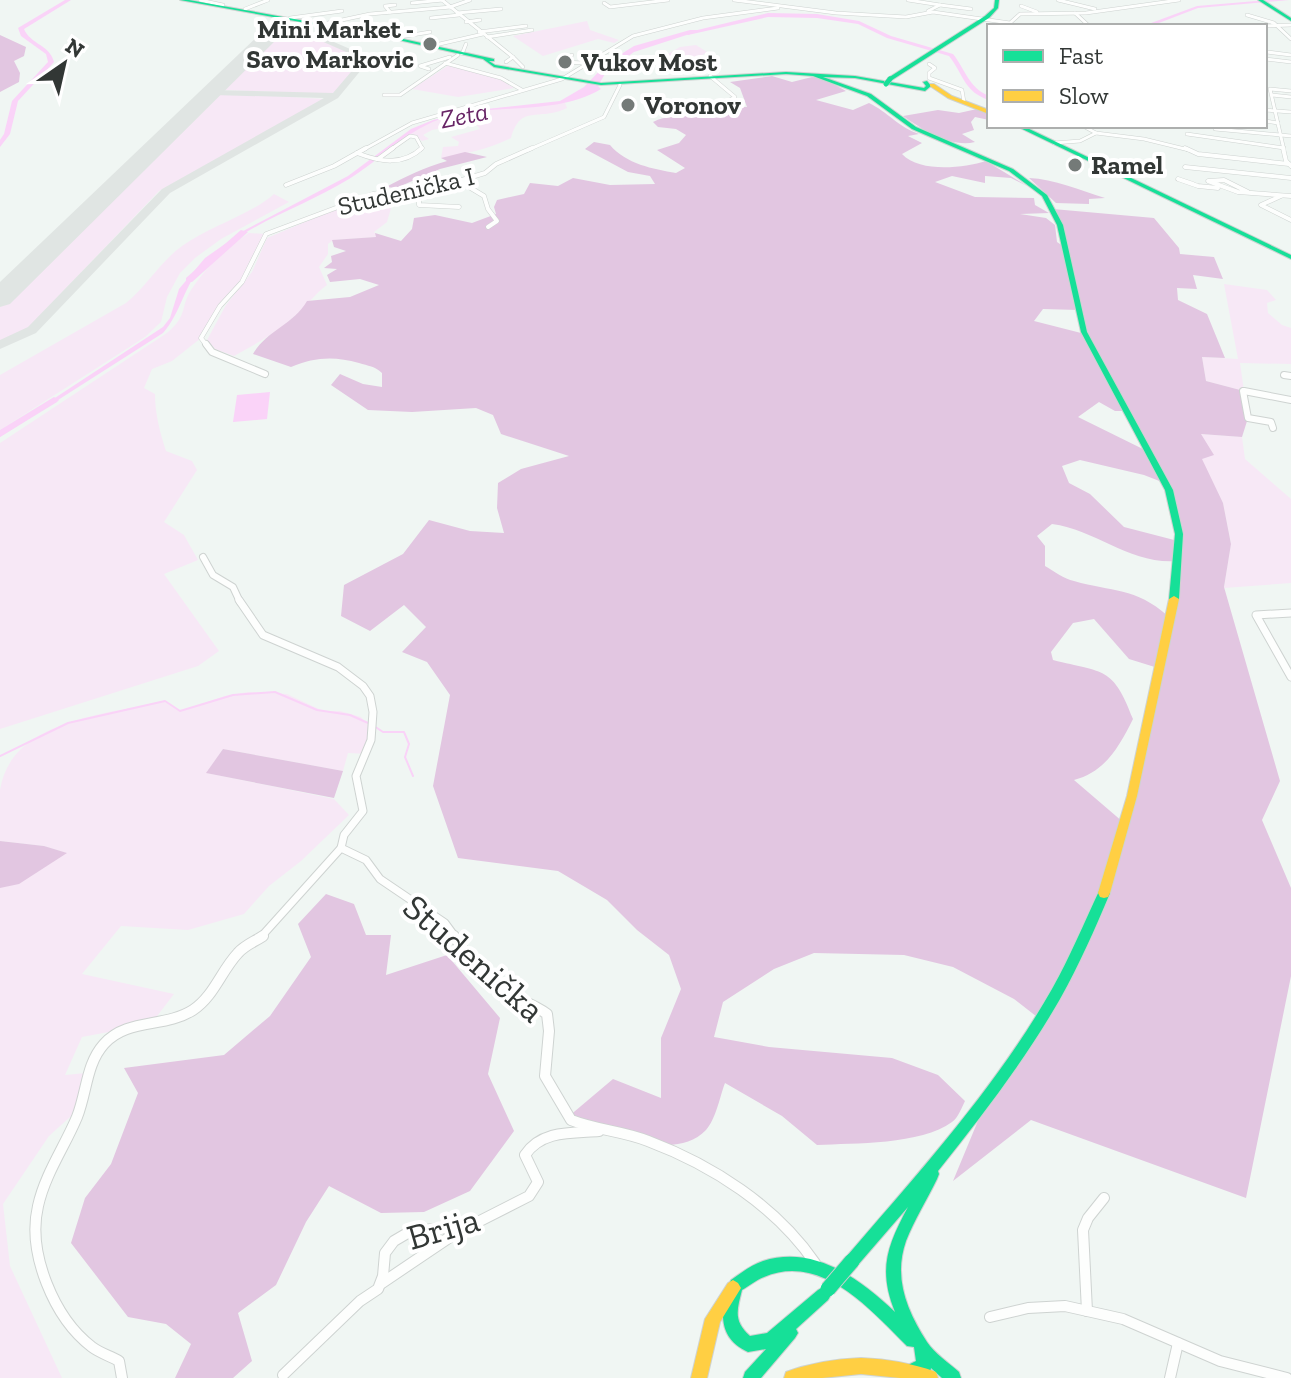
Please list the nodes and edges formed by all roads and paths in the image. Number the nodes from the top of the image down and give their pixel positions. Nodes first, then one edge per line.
1 (182, 0) edge
2 (200, 0) edge
3 (268, 0) edge
4 (442, 0) edge
5 (470, 0) edge
6 (668, 0) edge
7 (734, 0) edge
8 (908, 0) edge
9 (943, 0) edge
10 (997, 0) edge
11 (1058, 0) edge
12 (1179, 0) edge
13 (1263, 2) edge
14 (412, 3) dead end
15 (604, 3) dead end
16 (223, 5) junction
17 (395, 5) dead end
18 (940, 5) junction
19 (385, 6) junction
20 (1021, 6) dead end
21 (375, 7) dead end
22 (450, 7) junction
23 (764, 7) junction
24 (245, 9) junction
25 (476, 9) dead end
26 (501, 9) dead end
27 (971, 9) dead end
28 (1105, 10) junction
29 (342, 11) dead end
30 (390, 12) junction
31 (404, 12) junction
32 (926, 12) junction
33 (1039, 13) junction
34 (1075, 13) junction
35 (458, 14) junction
36 (482, 15) dead end
37 (1247, 15) dead end
38 (409, 17) dead end
39 (290, 18) junction
40 (431, 18) dead end
41 (480, 20) dead end
42 (982, 20) junction
43 (1286, 20) edge
44 (466, 22) junction
45 (323, 24) junction
46 (1015, 24) edge
47 (1087, 24) edge
48 (377, 26) dead end
49 (526, 26) dead end
50 (532, 30) dead end
51 (360, 32) junction
52 (430, 32) dead end
53 (393, 34) junction
54 (483, 34) junction
55 (1291, 39) edge
56 (431, 46) junction
57 (1267, 52) dead end
58 (460, 53) junction
59 (572, 55) dead end
60 (1291, 55) edge
61 (925, 59) junction
62 (1267, 59) edge
63 (1291, 62) edge
64 (445, 63) junction
65 (501, 63) junction
66 (586, 63) junction
67 (429, 69) dead end
68 (478, 72) junction
69 (710, 76) junction
70 (562, 79) junction
71 (836, 79) junction
72 (891, 81) junction
73 (616, 85) junction
74 (927, 87) junction
75 (522, 90) junction
76 (1291, 91) edge
77 (1272, 94) junction
78 (384, 95) dead end
79 (1267, 97) edge
80 (1291, 97) edge
81 (731, 99) dead end
82 (964, 102) junction
83 (886, 106) junction
84 (1267, 110) edge
85 (987, 111) edge
86 (1275, 111) junction
87 (1291, 112) edge
88 (1267, 121) edge
89 (1278, 123) junction
90 (1023, 128) edge
91 (1087, 128) edge
92 (1215, 129) dead end
93 (1096, 133) junction
94 (1187, 134) dead end
95 (1281, 135) junction
96 (1291, 136) edge
97 (1054, 143) junction
98 (1284, 148) junction
99 (1291, 148) edge
100 (357, 153) junction
101 (1198, 154) junction
102 (377, 159) junction
103 (1290, 165) edge
104 (1185, 167) dead end
105 (1203, 168) junction
106 (1291, 178) edge
107 (464, 180) junction
108 (1193, 184) dead end
109 (286, 185) dead end
110 (1221, 188) junction
111 (432, 189) junction
112 (1248, 192) junction
113 (1283, 195) junction
114 (1291, 196) edge
115 (459, 207) dead end
116 (1291, 220) edge
117 (488, 227) dead end
118 (1291, 257) edge
119 (265, 374) dead end
120 (1291, 400) edge
121 (1273, 428) dead end
122 (203, 557) dead end
123 (1291, 613) edge
124 (1291, 676) edge
125 (341, 848) junction
126 (609, 1131) junction
127 (934, 1167) junction
128 (1104, 1198) dead end
129 (464, 1228) junction
130 (816, 1265) junction
131 (382, 1283) junction
132 (736, 1285) junction
133 (826, 1292) junction
134 (1087, 1311) junction
135 (990, 1317) dead end
136 (1178, 1343) junction
137 (925, 1351) junction
138 (912, 1372) junction
139 (283, 1375) dead end
140 (122, 1378) edge
141 (699, 1378) edge
142 (751, 1378) edge
143 (792, 1378) edge
144 (930, 1378) edge
145 (953, 1378) edge
146 (1170, 1378) edge
147 (1287, 1378) edge

1 - 16 main road
2 - 16 street
3 - 24 street
4 - 14 street
4 - 22 street
5 - 22 street
6 - 15 street
7 - 23 street
8 - 18 street
9 - 18 street
10 - 42 main road
11 - 28 street
12 - 28 street
13 - 43 main road
16 - 24 main road
17 - 19 street
18 - 27 street
18 - 32 street
19 - 21 street
19 - 30 street
20 - 33 street
22 - 31 street
22 - 35 street
23 - 32 street
23 - 66 street
24 - 39 main road
25 - 35 street
26 - 35 street
28 - 34 street
29 - 39 street
30 - 31 street
30 - 45 street
31 - 38 street
32 - 42 street
33 - 34 street
33 - 46 street
34 - 47 street
35 - 36 street
35 - 40 street
35 - 44 street
37 - 43 street
39 - 45 main road
41 - 44 street
42 - 46 street
42 - 61 main road
43 - 55 street
44 - 54 street
45 - 51 main road
48 - 51 street
49 - 54 street
50 - 54 street
51 - 53 main road
52 - 53 street
53 - 56 main road
54 - 56 street
54 - 65 street
56 - 58 main road
57 - 60 street
58 - 64 street
58 - 65 main road
58 - 67 street
59 - 66 street
61 - 72 main road
61 - 74 main road
61 - 82 street
62 - 63 street
64 - 68 street
64 - 78 street
65 - 68 street
65 - 70 main road
66 - 70 street
68 - 75 street
69 - 71 main road
69 - 73 main road
69 - 81 street
70 - 73 main road
70 - 75 street
71 - 72 main road
71 - 72 main road
71 - 83 main road
72 - 74 main road
72 - 74 main road
72 - 83 main road
73 - 107 street, Studenička I
74 - 82 main road
75 - 100 street
76 - 77 street
77 - 79 street
77 - 80 street
77 - 86 street
82 - 85 main road
83 - 127 main road
84 - 86 street
86 - 87 street
86 - 89 street
88 - 89 street
89 - 95 street
90 - 97 main road
91 - 93 street
92 - 95 street
93 - 97 street
93 - 101 street
94 - 98 street
95 - 96 street
95 - 98 street
97 - 118 main road
98 - 99 street
98 - 103 street
100 - 102 street
100 - 109 street
101 - 103 street
101 - 105 street
102 - 102 street
104 - 105 street
105 - 106 street
107 - 111 street, Studenička I
107 - 117 street
108 - 110 street
110 - 112 street
110 - 112 street
111 - 115 street
111 - 119 street, Studenička I
112 - 113 street
113 - 114 street
113 - 116 street
120 - 121 street
122 - 125 street
123 - 124 street
125 - 126 street, Studenička
125 - 140 street
126 - 129 street, Brija
126 - 130 street, Studenička
127 - 133 main road, bridge
127 - 137 main road
128 - 134 street
129 - 131 street
129 - 131 street, Brija
130 - 132 main road
130 - 137 main road
131 - 139 street, Brija
132 - 133 main road
132 - 141 main road
133 - 142 main road
134 - 135 street
134 - 136 street
136 - 146 street
136 - 147 street
137 - 138 main road
137 - 145 main road
138 - 143 main road
138 - 144 main road

